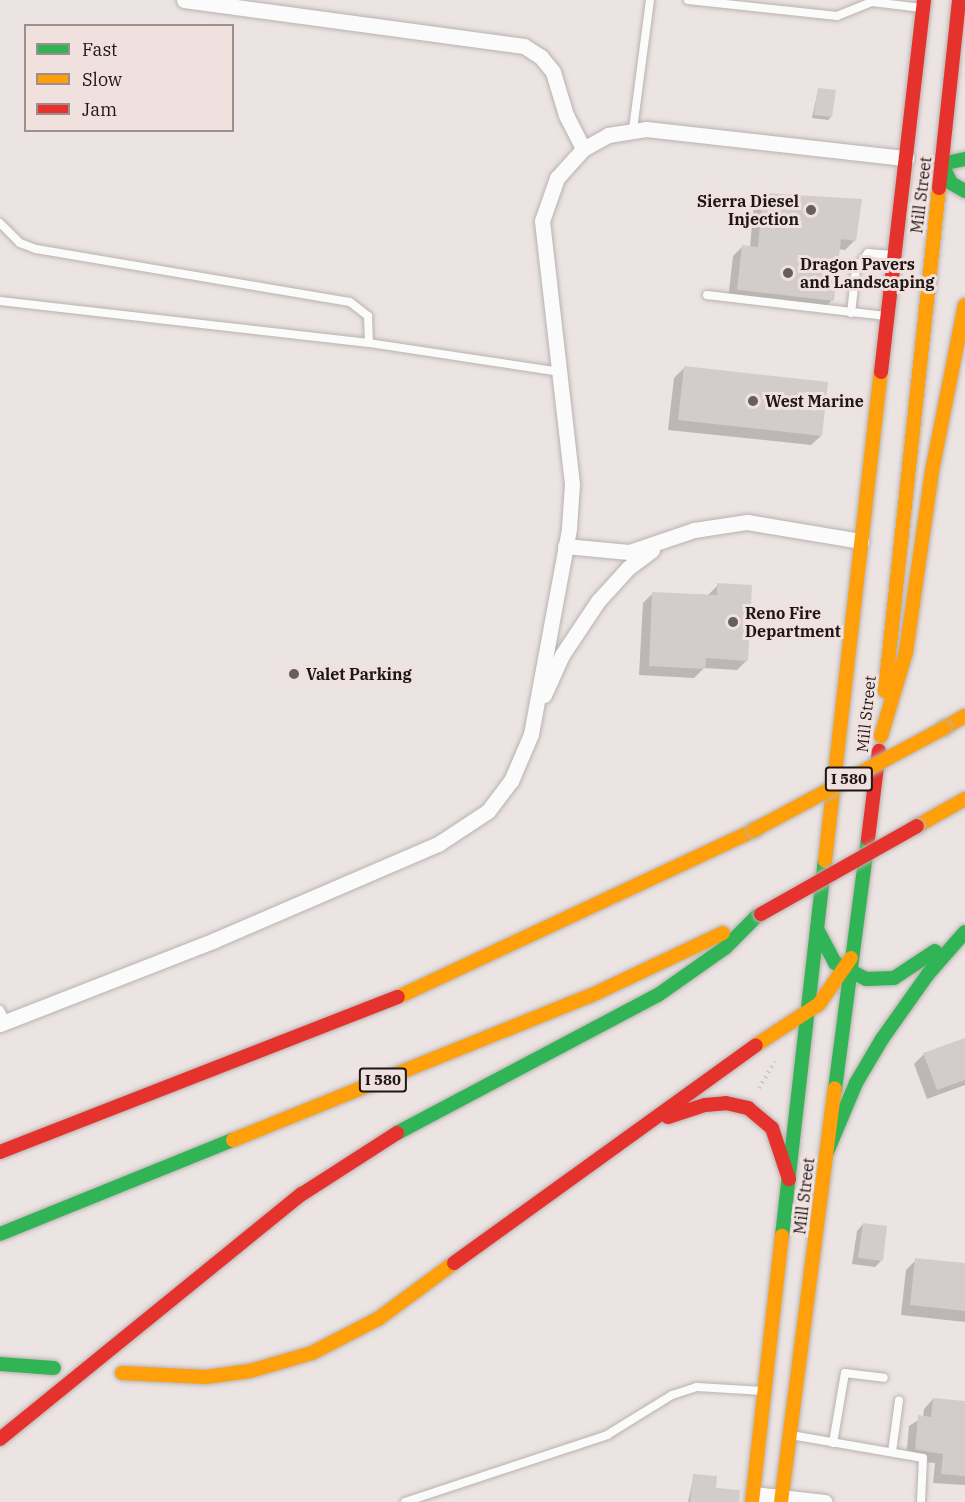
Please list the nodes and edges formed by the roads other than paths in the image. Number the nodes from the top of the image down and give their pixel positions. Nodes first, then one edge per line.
1 (184, 0) edge
2 (650, 0) edge
3 (688, 0) edge
4 (959, 0) edge
5 (872, 1) edge
6 (924, 4) edge
7 (633, 129) junction
8 (583, 149) junction
9 (906, 158) junction
10 (965, 159) edge
11 (942, 164) junction
12 (965, 191) edge
13 (0, 223) edge
14 (895, 255) junction
15 (708, 295) dead end
16 (0, 301) edge
17 (965, 305) edge
18 (851, 313) junction
19 (888, 316) junction
20 (369, 343) junction
21 (560, 372) junction
22 (677, 535) junction
23 (861, 541) junction
24 (566, 546) junction
25 (965, 716) edge
26 (531, 734) junction
27 (880, 736) junction
28 (965, 799) edge
29 (759, 915) junction
30 (817, 929) junction
31 (965, 930) edge
32 (848, 968) junction
33 (808, 1013) junction
34 (2, 1019) edge
35 (644, 1127) junction
36 (0, 1152) edge
37 (827, 1152) junction
38 (789, 1179) junction
39 (0, 1234) edge
40 (0, 1364) edge
41 (54, 1368) dead end
42 (123, 1373) dead end
43 (884, 1377) dead end
44 (764, 1391) junction
45 (899, 1400) dead end
46 (790, 1435) junction
47 (0, 1439) edge
48 (833, 1443) junction
49 (892, 1452) junction
50 (753, 1498) edge
51 (781, 1499) edge
52 (405, 1502) edge
53 (825, 1502) edge
54 (921, 1502) edge

1 - 8 street
2 - 7 lane
3 - 5 lane
4 - 11 main road, Mill Street
5 - 6 lane
6 - 9 main road, Mill Street
7 - 8 street
7 - 9 street
8 - 21 street
9 - 11 main road
9 - 14 main road, Mill Street
10 - 11 main road
11 - 12 main road
11 - 27 main road, Mill Street
13 - 20 lane
14 - 18 lane
14 - 19 main road, Mill Street
15 - 18 lane
16 - 20 lane
17 - 27 main road
18 - 19 lane
19 - 23 main road, Mill Street
20 - 21 lane
21 - 24 street
22 - 23 street
22 - 24 street
22 - 26 street
23 - 30 main road, Mill Street
24 - 26 street
25 - 36 main road, I 580, bridge
26 - 34 street
27 - 32 main road, Mill Street
28 - 29 main road, I 580, bridge
29 - 39 main road, I 580
29 - 47 main road
30 - 32 main road
30 - 33 main road, Mill Street
31 - 32 main road
31 - 37 main road
32 - 33 main road
32 - 37 main road, Mill Street
33 - 35 main road
33 - 38 main road, Mill Street
35 - 38 main road
35 - 42 main road
37 - 46 main road, Mill Street
38 - 44 main road, Mill Street
40 - 41 main road
43 - 48 lane
44 - 50 main road, Mill Street
44 - 52 lane
45 - 49 lane
46 - 48 lane
46 - 51 main road, Mill Street
48 - 49 lane
49 - 54 lane
50 - 51 street
51 - 53 street

